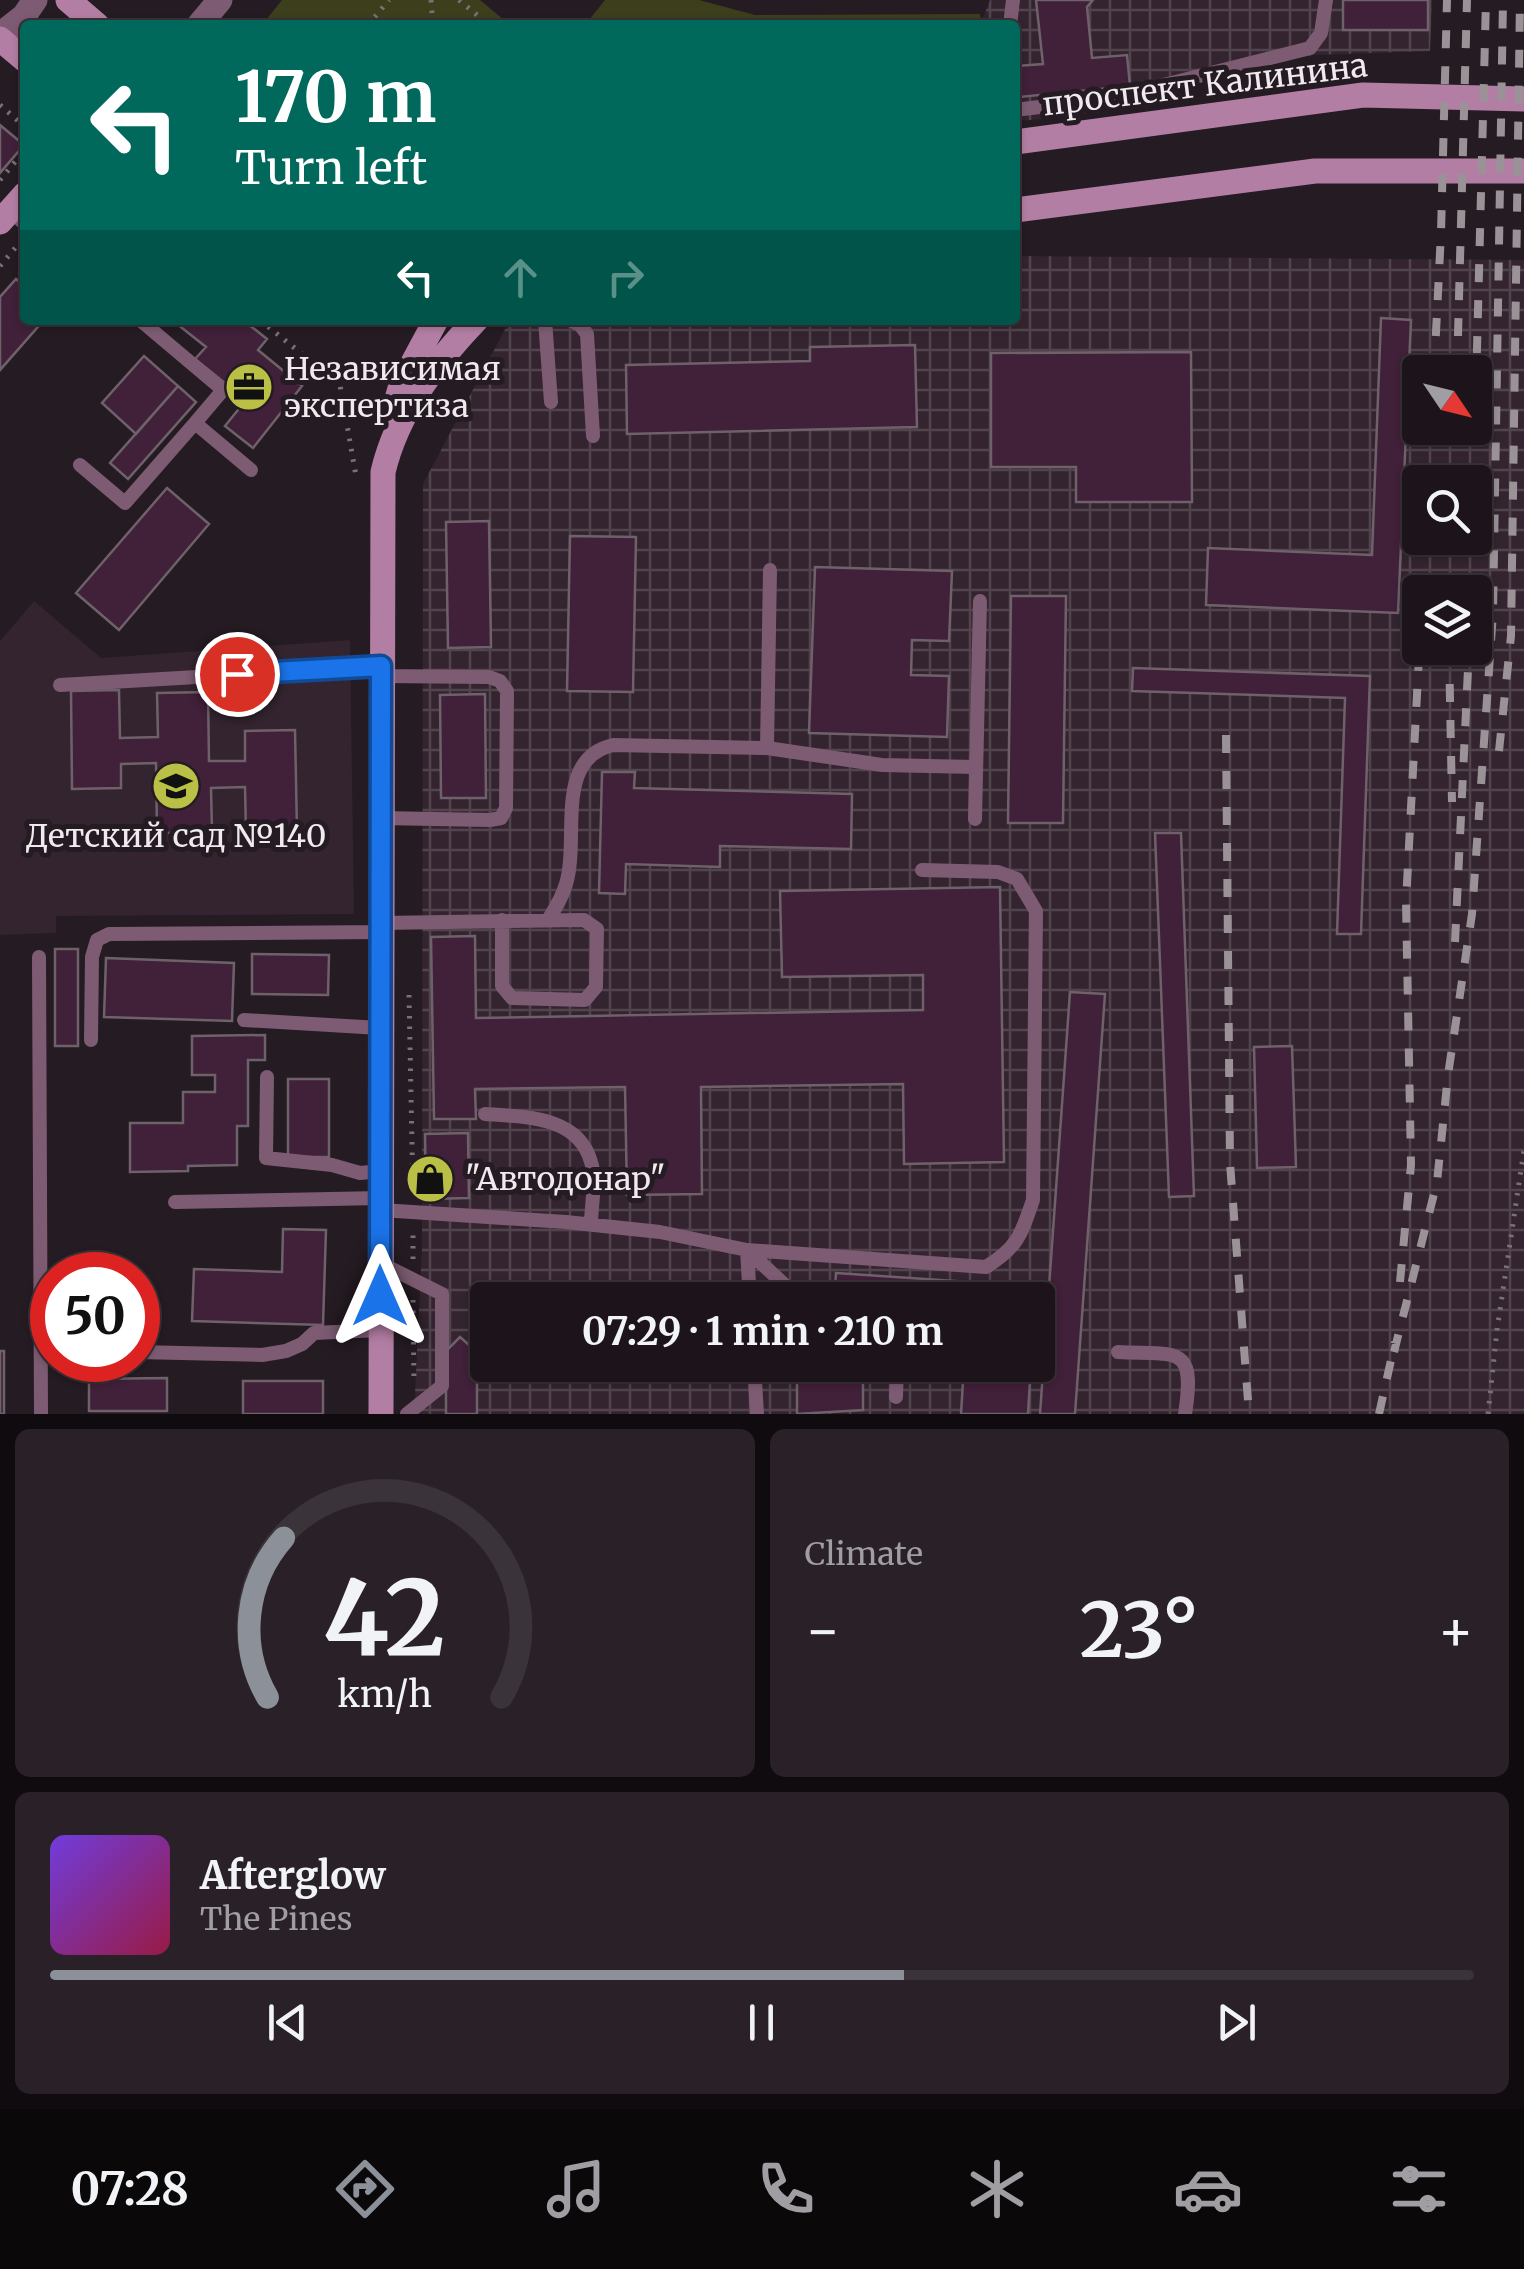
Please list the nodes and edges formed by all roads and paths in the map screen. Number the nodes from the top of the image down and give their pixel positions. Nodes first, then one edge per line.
1 (35, 0) edge
2 (68, 0) edge
3 (220, 0) edge
4 (389, 0) edge
5 (459, 0) edge
6 (1326, 0) edge
7 (91, 20) edge
8 (203, 20) edge
9 (372, 20) edge
10 (483, 20) edge
11 (0, 37) edge
12 (20, 55) edge
13 (1524, 99) edge
14 (0, 106) edge
15 (1020, 109) edge
16 (20, 122) edge
17 (1020, 141) edge
18 (20, 156) edge
19 (1524, 171) edge
20 (0, 180) edge
21 (1020, 209) edge
22 (20, 242) edge
23 (0, 266) edge
24 (146, 325) edge
25 (266, 325) edge
26 (433, 325) edge
27 (472, 325) edge
28 (545, 325) edge
29 (580, 325) edge
30 (550, 402) dead end
31 (195, 423) junction
32 (593, 436) dead end
33 (390, 442) junction
34 (80, 465) dead end
35 (251, 470) dead end
36 (356, 472) dead end
37 (770, 570) dead end
38 (980, 601) dead end
39 (381, 671) junction
40 (60, 685) dead end
41 (767, 748) junction
42 (976, 767) junction
43 (380, 818) junction
44 (975, 820) dead end
45 (922, 870) dead end
46 (502, 920) junction
47 (548, 920) junction
48 (381, 927) junction
49 (39, 957) dead end
50 (244, 1020) dead end
51 (380, 1028) junction
52 (91, 1040) dead end
53 (267, 1077) dead end
54 (485, 1114) dead end
55 (1524, 1150) edge
56 (381, 1171) junction
57 (175, 1202) dead end
58 (381, 1204) junction
59 (591, 1224) junction
60 (748, 1250) junction
61 (45, 1252) edge
62 (380, 1263) junction
63 (749, 1282) edge
64 (782, 1282) edge
65 (380, 1330) junction
66 (1118, 1352) dead end
67 (160, 1353) edge
68 (44, 1382) edge
69 (755, 1382) edge
70 (896, 1382) edge
71 (896, 1397) dead end
72 (41, 1414) edge
73 (381, 1414) edge
74 (407, 1414) edge
75 (758, 1414) edge
76 (1185, 1414) edge
77 (1488, 1414) edge

1 - 11 street
2 - 7 main road
3 - 8 street
4 - 9 path
5 - 10 path
6 - 15 lane
11 - 12 main road
13 - 17 main road, проспект Калинина
14 - 16 path
18 - 20 path
19 - 21 main road
22 - 23 path
24 - 31 lane
25 - 36 path
26 - 33 main road
27 - 33 main road
28 - 30 lane
29 - 32 lane
31 - 34 lane
31 - 35 lane
33 - 39 main road
37 - 41 lane
38 - 42 lane
39 - 40 lane
39 - 43 main road
39 - 43 lane
41 - 42 lane
41 - 47 lane
42 - 44 lane
43 - 48 main road
45 - 60 lane
46 - 47 lane
46 - 47 lane
46 - 48 lane
48 - 51 main road
48 - 52 lane
49 - 61 lane
50 - 51 lane
51 - 56 main road
53 - 56 lane
54 - 59 lane
55 - 77 path
56 - 58 main road
57 - 58 lane
58 - 59 lane
58 - 62 main road
59 - 60 lane
60 - 63 lane
60 - 64 lane
62 - 65 main road
62 - 74 lane
65 - 67 lane
65 - 73 main road
66 - 76 lane
68 - 72 lane
69 - 75 lane
70 - 71 lane

